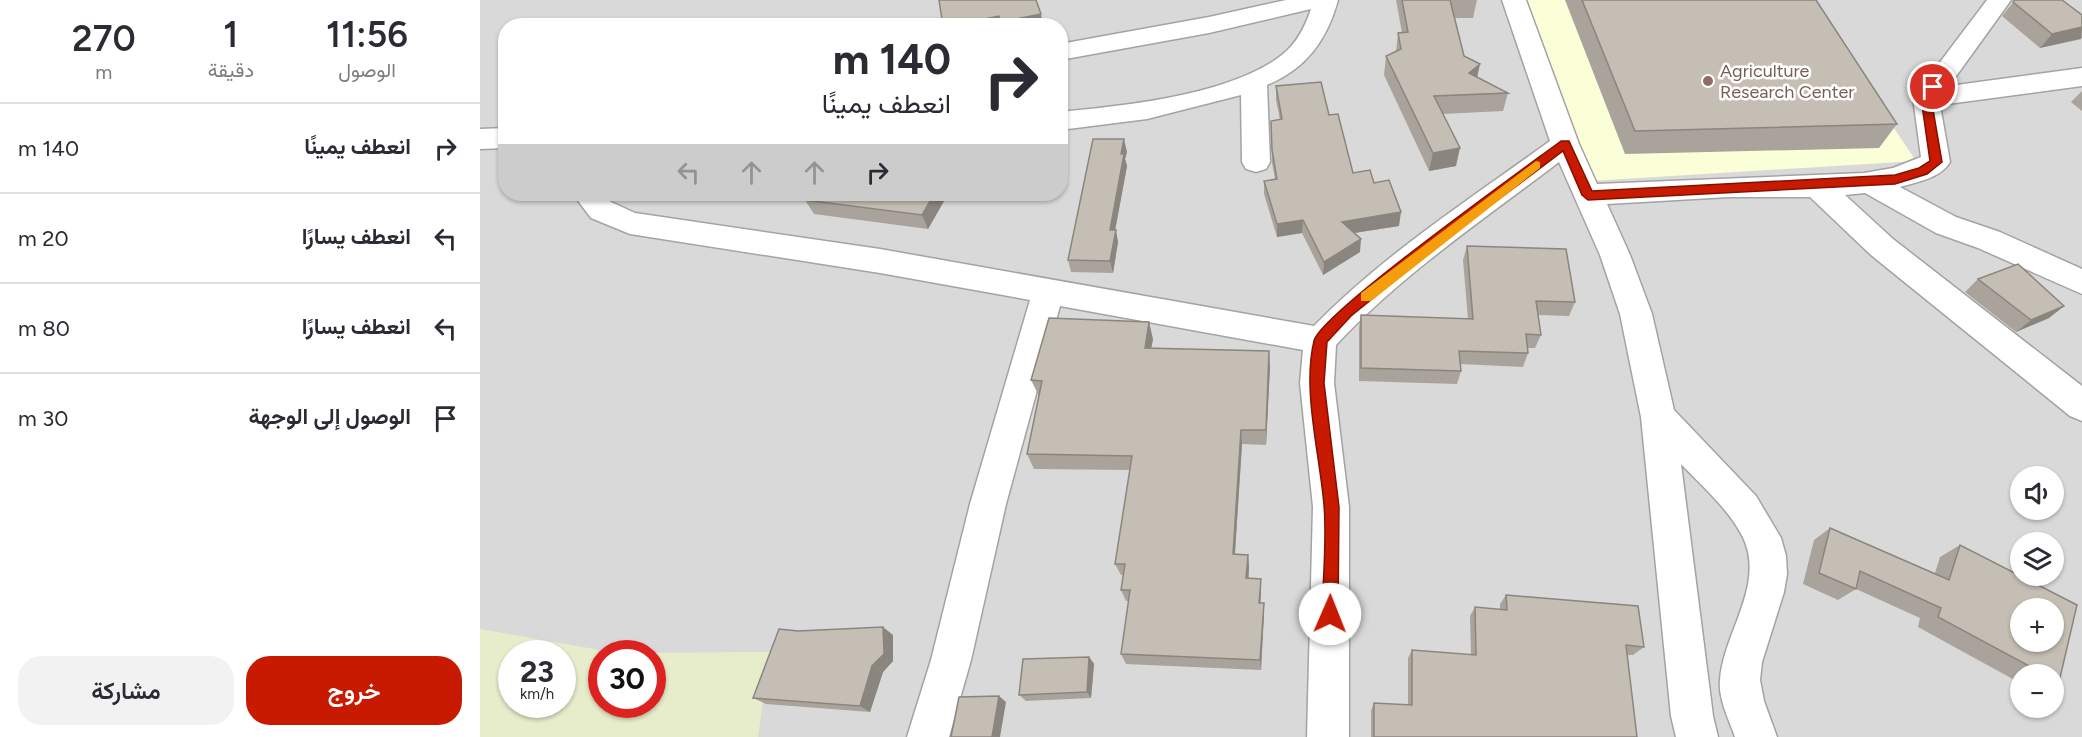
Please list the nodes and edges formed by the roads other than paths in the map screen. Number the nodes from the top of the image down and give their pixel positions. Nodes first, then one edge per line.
1 (1319, 0) edge
2 (1326, 0) edge
3 (1514, 0) edge
4 (1999, 0) edge
5 (1068, 51) edge
6 (2082, 76) edge
7 (1254, 82) junction
8 (1926, 98) junction
9 (1068, 120) edge
10 (498, 138) edge
11 (480, 139) edge
12 (1565, 144) junction
13 (1256, 162) dead end
14 (1868, 182) junction
15 (1815, 184) junction
16 (1588, 195) junction
17 (593, 201) edge
18 (2082, 282) edge
19 (1048, 291) junction
20 (1320, 340) junction
21 (2082, 406) edge
22 (1658, 417) junction
23 (928, 737) edge
24 (1328, 737) edge
25 (1697, 737) edge
26 (1756, 737) edge

1 - 5 street
2 - 7 street
3 - 12 street
4 - 8 street
6 - 8 street
7 - 9 street
7 - 13 street
8 - 14 street
10 - 11 street
12 - 16 street
12 - 20 street
14 - 15 street
14 - 18 street
15 - 16 street
15 - 21 street
16 - 22 street
17 - 19 street
19 - 20 street
19 - 23 street
20 - 24 street
22 - 25 street
22 - 26 street

